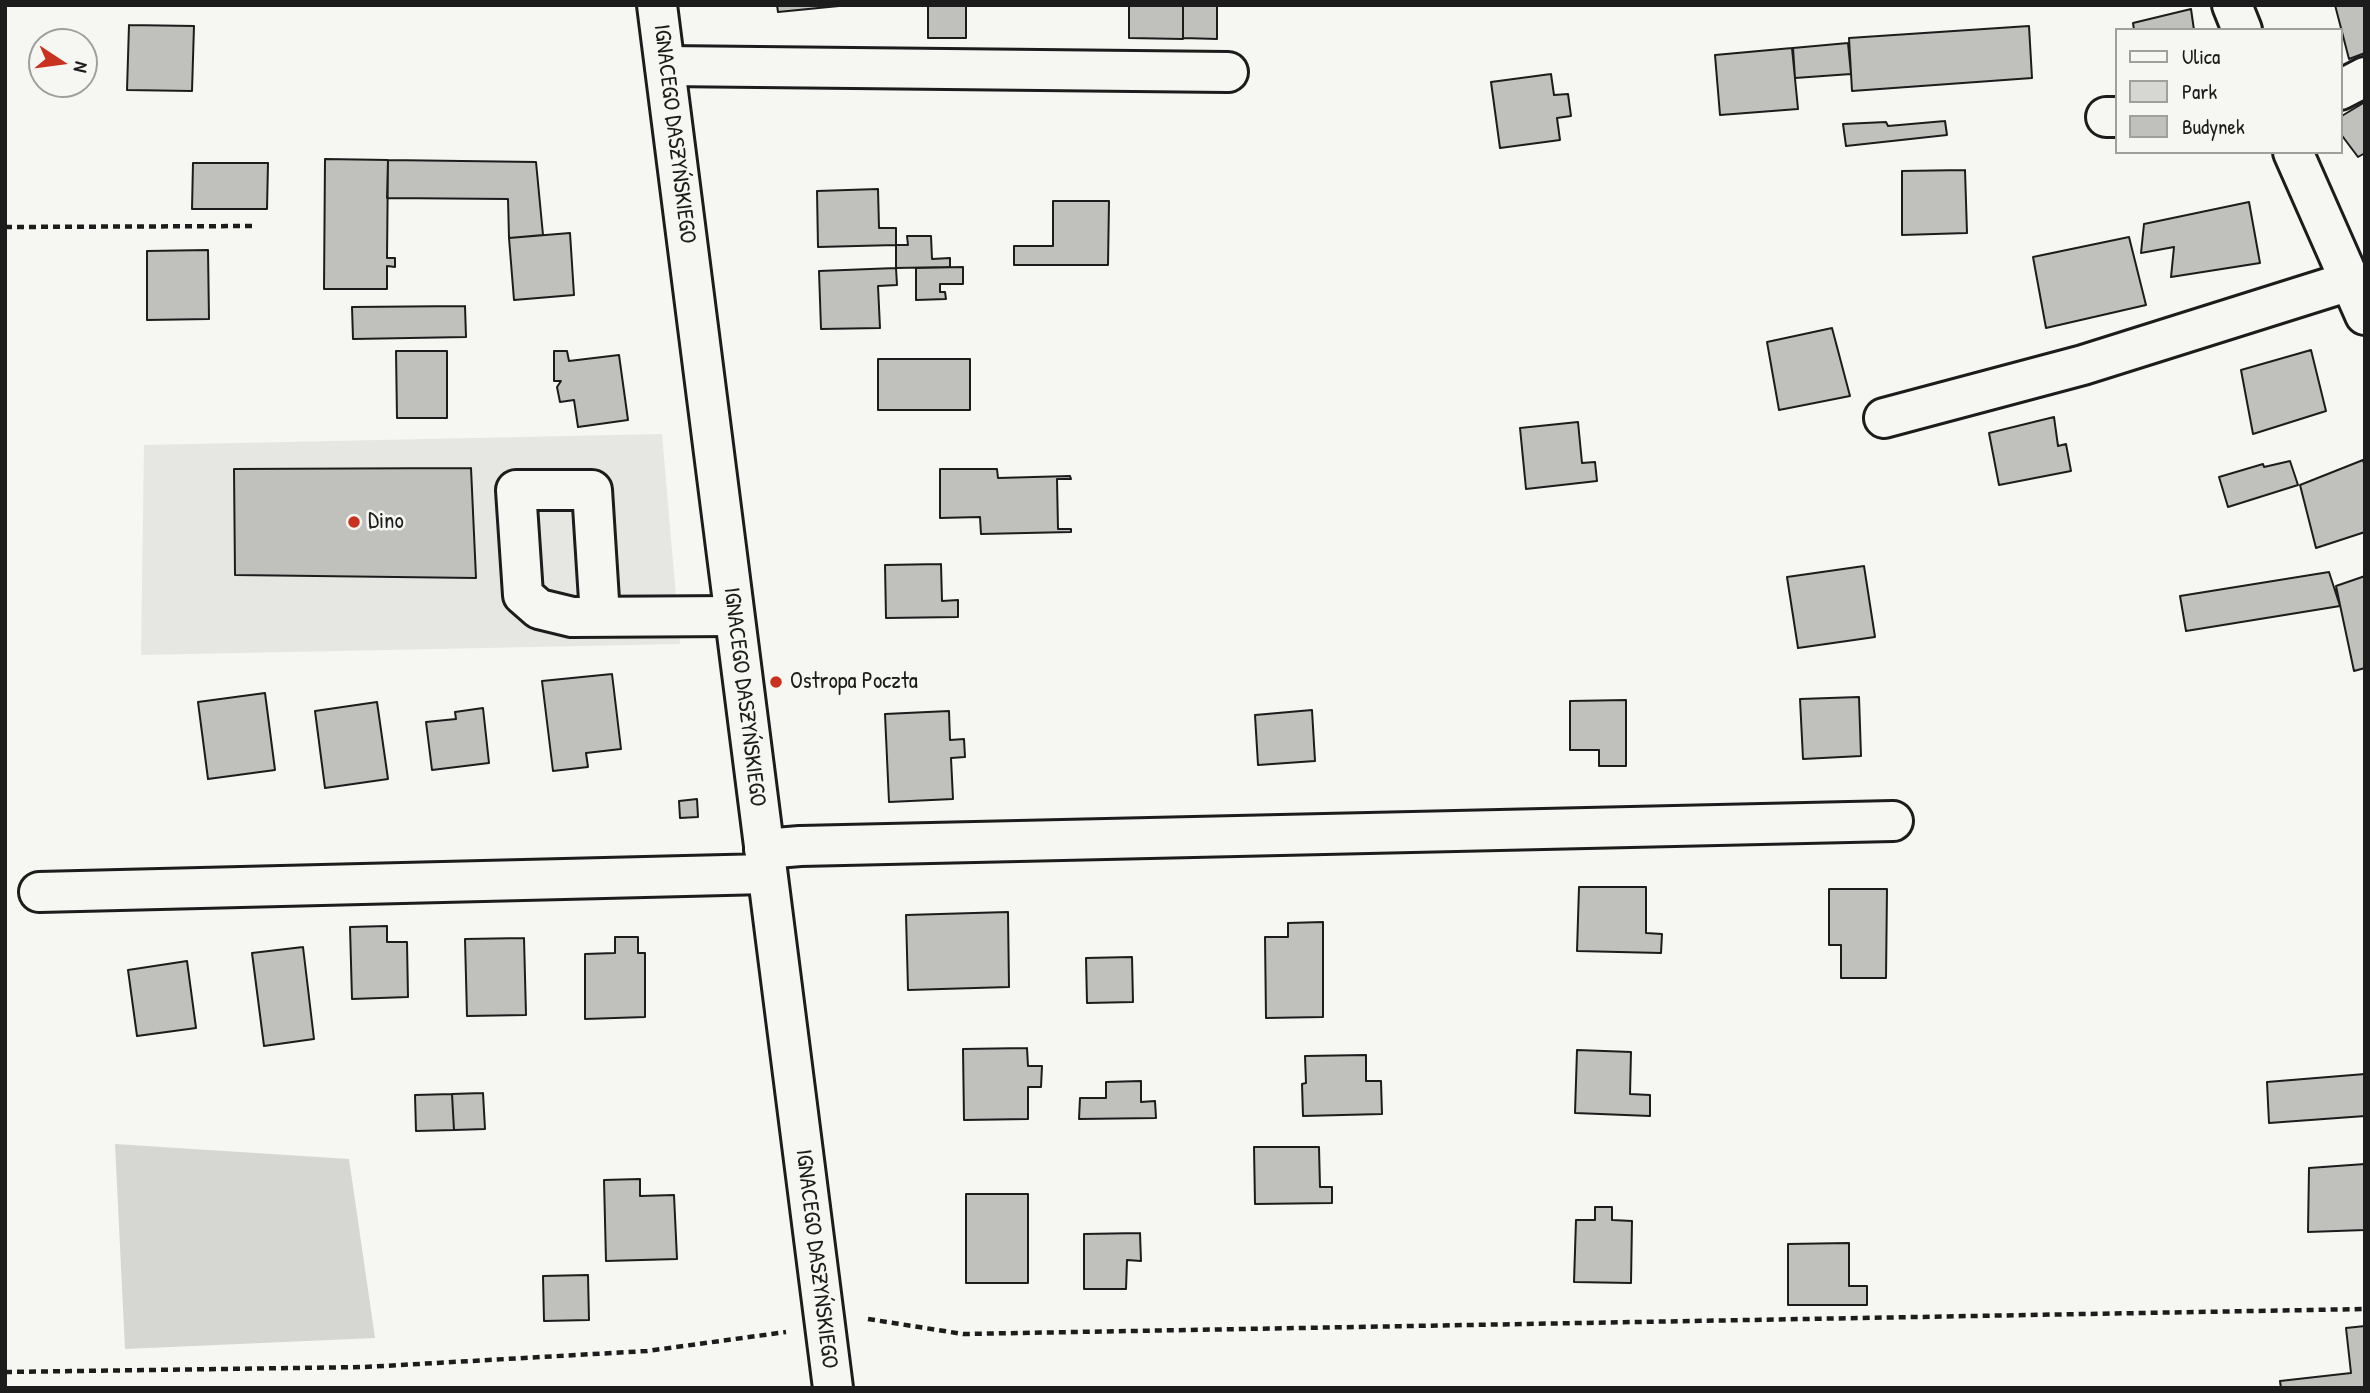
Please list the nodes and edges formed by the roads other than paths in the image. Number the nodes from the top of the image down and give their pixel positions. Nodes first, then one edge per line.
1 (657, 5) edge
2 (2232, 5) edge
3 (2241, 28) edge
4 (665, 66) junction
5 (1228, 72) dead end
6 (2365, 77) edge
7 (2342, 89) edge
8 (2294, 154) edge
9 (2357, 298) edge
10 (1884, 418) dead end
11 (734, 615) junction
12 (600, 616) dead end
13 (1892, 821) dead end
14 (765, 862) junction
15 (39, 892) dead end
16 (833, 1388) edge

1 - 4 street, IGNACEGO DASZYŃSKIEGO
2 - 3 street
4 - 5 street
4 - 11 street, IGNACEGO DASZYŃSKIEGO
6 - 7 street
8 - 9 street
9 - 10 street
11 - 12 street
11 - 14 street, IGNACEGO DASZYŃSKIEGO
13 - 14 street
14 - 15 street
14 - 16 street, IGNACEGO DASZYŃSKIEGO

